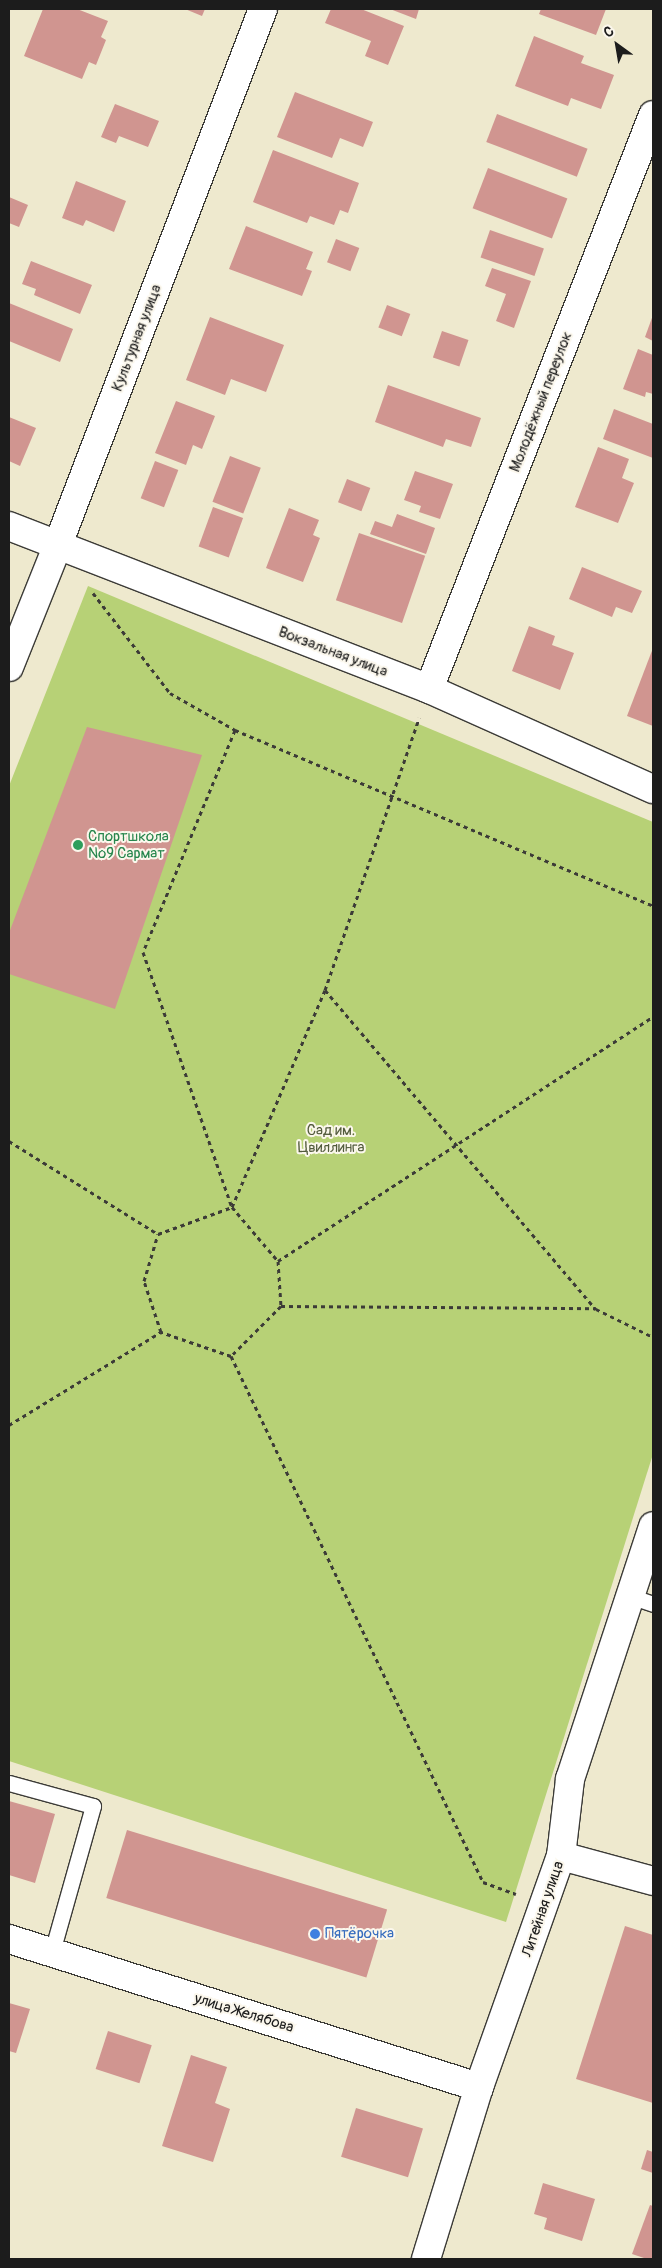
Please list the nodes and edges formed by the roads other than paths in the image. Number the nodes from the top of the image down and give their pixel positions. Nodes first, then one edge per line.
1 (263, 9) edge
2 (653, 114) edge
3 (9, 526) edge
4 (58, 547) junction
5 (9, 667) edge
6 (429, 689) junction
7 (653, 789) edge
8 (653, 1526) edge
9 (641, 1600) edge
10 (9, 1783) edge
11 (562, 1856) junction
12 (653, 1881) edge
13 (9, 1939) edge
14 (52, 1952) junction
15 (479, 2087) junction
16 (426, 2259) edge

1 - 4 street, Культурная улица
2 - 6 street, Молодёжный переулок
3 - 4 street, Вокзальная улица
4 - 5 street, Культурная улица
4 - 6 street, Вокзальная улица
6 - 7 street, Вокзальная улица
8 - 9 street, Литейная улица
9 - 11 street, Литейная улица
10 - 14 lane
11 - 12 street
11 - 15 street, Литейная улица
13 - 14 street, улица Желябова
14 - 15 street, улица Желябова
15 - 16 street, Литейная улица

